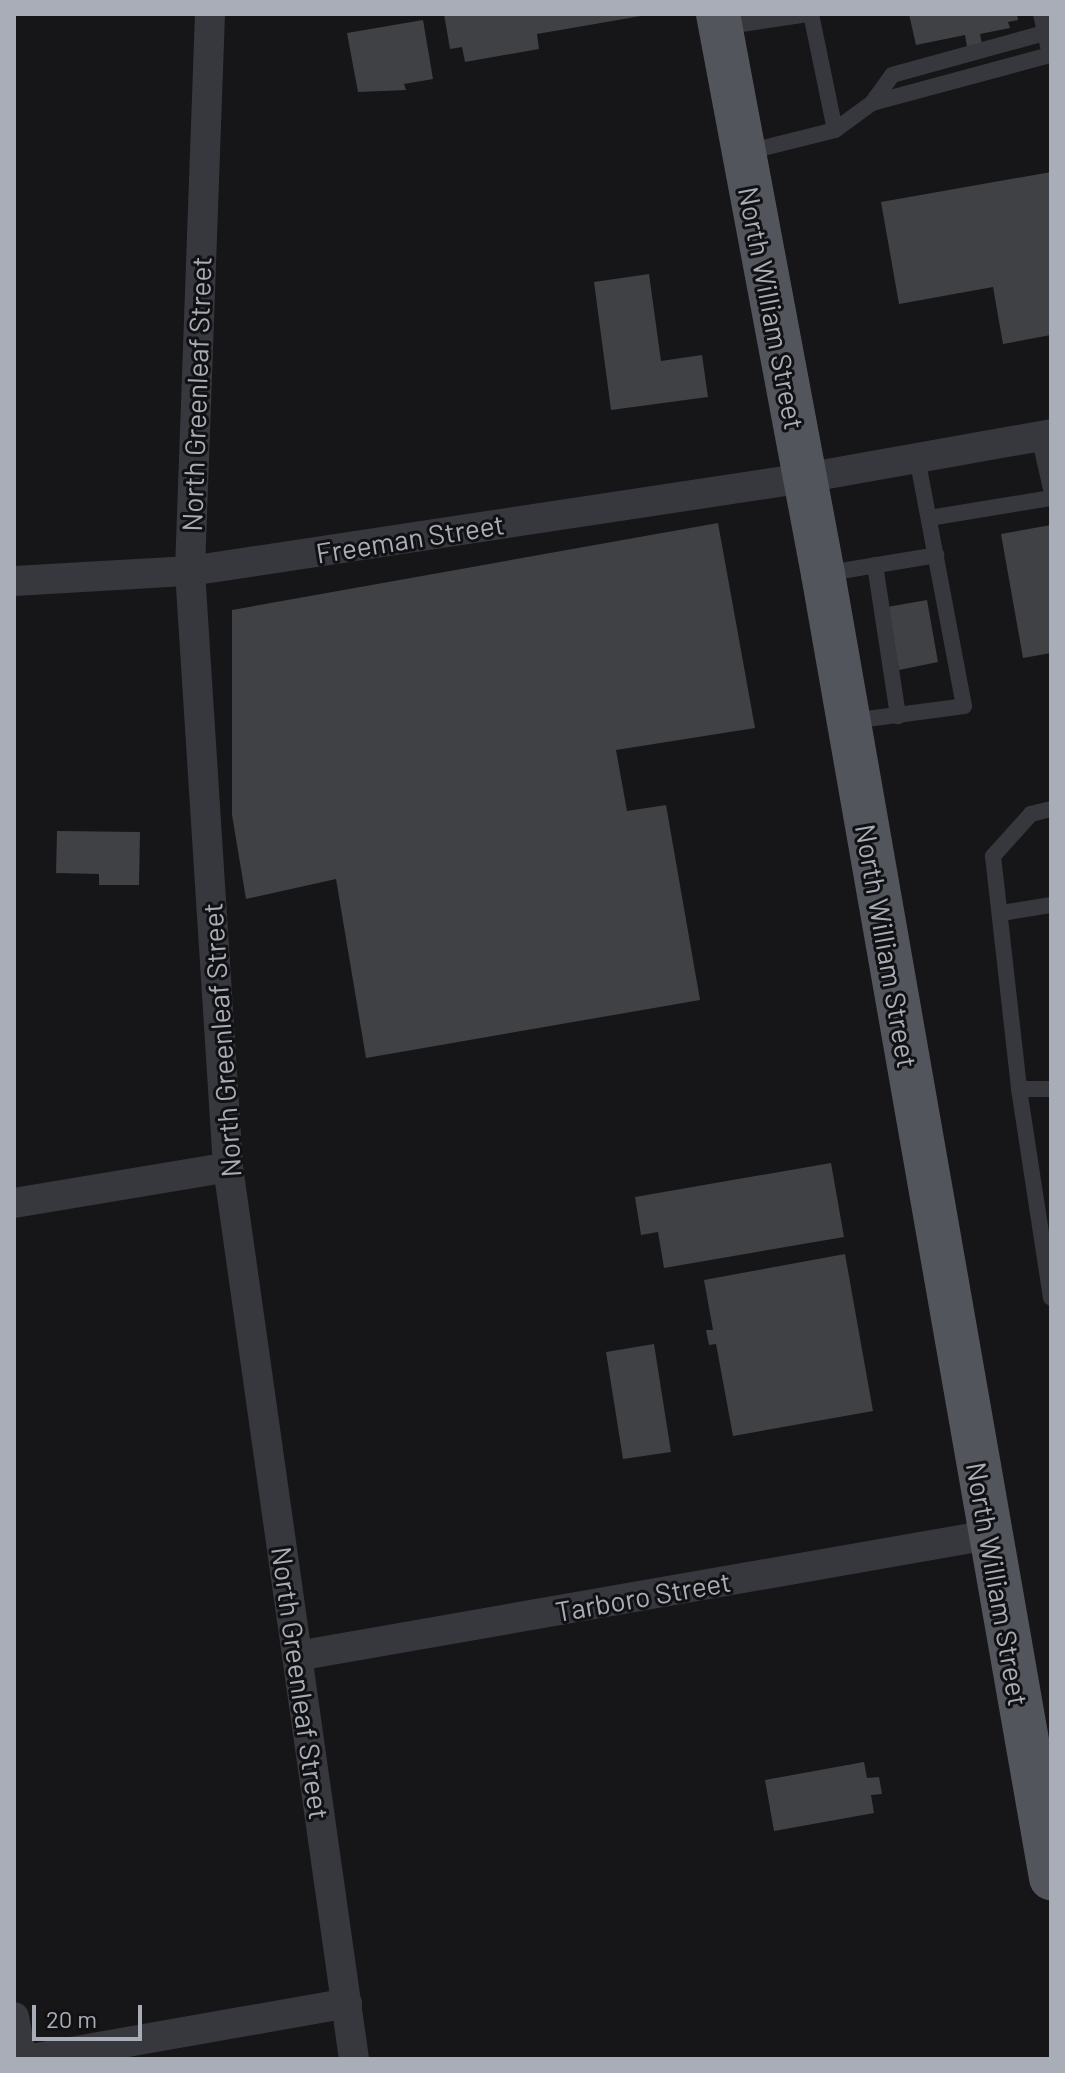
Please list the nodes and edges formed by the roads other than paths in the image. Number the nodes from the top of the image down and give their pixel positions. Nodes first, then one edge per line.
1 (210, 14) edge
2 (810, 14) edge
3 (1041, 14) edge
4 (719, 20) edge
5 (835, 130) junction
6 (743, 153) junction
7 (1045, 435) edge
8 (917, 458) junction
9 (805, 478) junction
10 (1051, 489) edge
11 (1051, 498) edge
12 (929, 518) junction
13 (936, 555) junction
14 (875, 565) junction
15 (190, 571) junction
16 (823, 574) junction
17 (14, 581) edge
18 (898, 716) junction
19 (848, 721) junction
20 (1051, 809) edge
21 (1051, 905) edge
22 (1001, 913) junction
23 (1019, 1089) junction
24 (1051, 1089) edge
25 (228, 1167) junction
26 (14, 1203) edge
27 (1051, 1298) edge
28 (989, 1535) junction
29 (297, 1656) junction
30 (1051, 1878) edge
31 (347, 2003) junction
32 (14, 2017) edge
33 (22, 2059) edge
34 (31, 2059) edge
35 (354, 2059) edge

1 - 15 street, North Greenleaf Street
2 - 4 lane
2 - 5 lane
3 - 5 lane
4 - 6 main road, North William Street
5 - 6 lane
6 - 9 main road, North William Street
7 - 8 street, Freeman Street
7 - 10 lane
8 - 9 street, Freeman Street
8 - 12 lane
9 - 15 street, Freeman Street
9 - 16 main road, North William Street
11 - 12 lane
12 - 13 lane
13 - 14 lane
13 - 18 lane
14 - 16 lane
14 - 18 lane
15 - 17 street, Freeman Street
15 - 25 street, North Greenleaf Street
16 - 19 main road, North William Street
18 - 19 lane
19 - 28 main road, North William Street
20 - 22 lane
21 - 22 lane
22 - 23 lane
23 - 24 lane
23 - 27 lane
25 - 26 street
25 - 29 street, North Greenleaf Street
28 - 29 street, Tarboro Street
28 - 30 main road, North William Street
29 - 31 street, North Greenleaf Street
31 - 34 street
31 - 35 street, North Greenleaf Street
32 - 33 street

